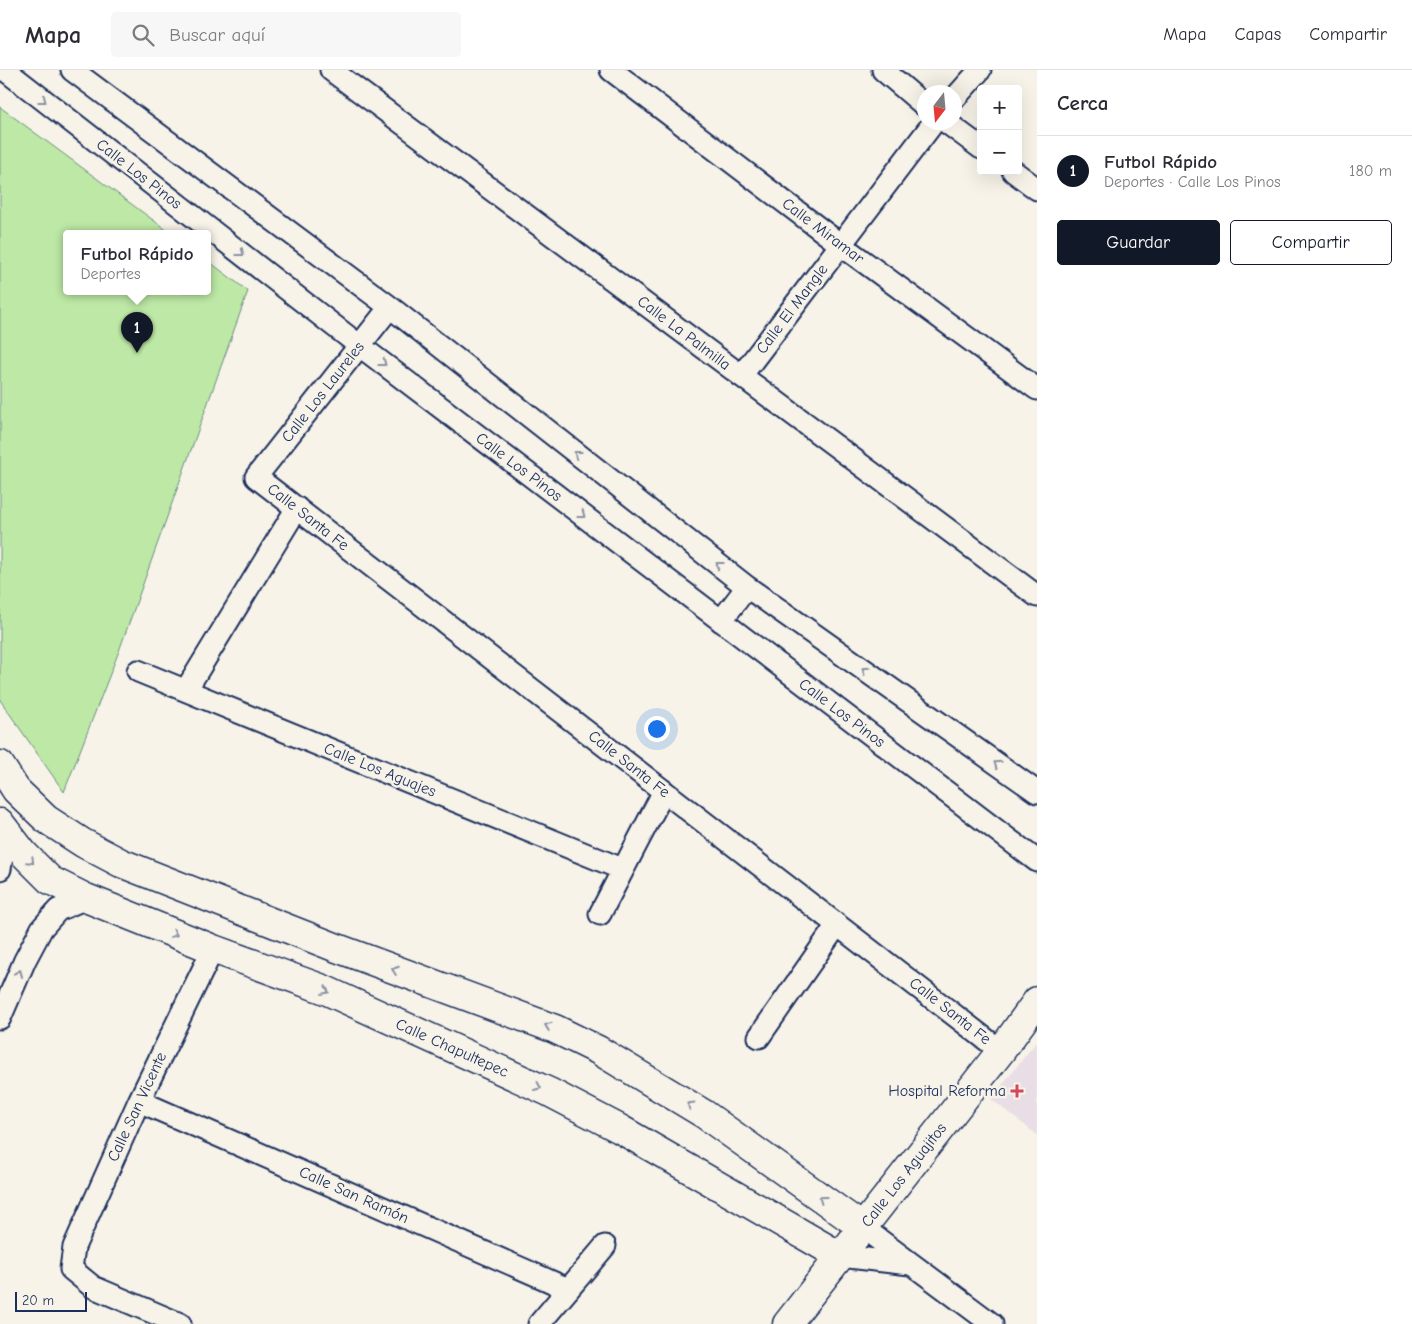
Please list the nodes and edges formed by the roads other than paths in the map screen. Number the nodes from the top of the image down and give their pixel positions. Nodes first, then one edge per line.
1 (5, 70) edge
2 (72, 70) edge
3 (331, 70) edge
4 (611, 70) edge
5 (883, 70) edge
6 (980, 70) edge
7 (962, 90) edge
8 (917, 100) edge
9 (928, 130) edge
10 (957, 130) edge
11 (977, 145) edge
12 (1018, 175) edge
13 (1037, 189) edge
14 (211, 230) edge
15 (211, 230) edge
16 (841, 245) junction
17 (390, 307) junction
18 (360, 346) junction
19 (741, 376) junction
20 (1037, 389) edge
21 (256, 477) joint
22 (297, 508) junction
23 (747, 587) junction
24 (1037, 596) edge
25 (721, 621) junction
26 (138, 671) dead end
27 (186, 690) junction
28 (0, 765) edge
29 (664, 791) junction
30 (1037, 792) edge
31 (1, 825) edge
32 (1037, 861) edge
33 (0, 869) edge
34 (622, 869) junction
35 (86, 898) junction
36 (600, 914) dead end
37 (837, 925) junction
38 (291, 930) junction
39 (213, 949) junction
40 (266, 969) junction
41 (1037, 1001) edge
42 (0, 1018) edge
43 (759, 1037) dead end
44 (1002, 1051) junction
45 (139, 1101) junction
46 (862, 1228) junction
47 (605, 1246) dead end
48 (840, 1256) junction
49 (911, 1264) junction
50 (568, 1289) junction
51 (180, 1324) edge
52 (539, 1324) edge
53 (787, 1324) edge
54 (992, 1324) edge

1 -> 14 street, Calle Los Pinos
2 - 17 street
3 - 19 street, Calle La Palmilla
4 - 16 street, Calle Miramar
5 - 8 street
6 - 7 street
9 - 16 street, Calle El Mangle
10 - 11 street
12 - 13 street
15 -> 18 street, Calle Los Pinos
16 - 19 street, Calle El Mangle
16 - 20 street, Calle Miramar
17 - 18 street, Calle Los Laureles
23 -> 17 street
18 - 21 street, Calle Los Laureles
18 -> 25 street, Calle Los Pinos
19 - 24 street, Calle La Palmilla
21 - 22 street, Calle Santa Fe
22 - 27 street
22 - 29 street, Calle Santa Fe
23 - 25 street
30 -> 23 street
25 - 32 street, Calle Los Pinos
26 - 27 street, Calle Los Aguajes
27 - 34 street, Calle Los Aguajes
28 - 38 street
29 - 34 street
29 - 37 street, Calle Santa Fe
31 - 33 street
31 -> 35 street, Calle Chapultepec
34 - 36 street
35 -> 39 street, Calle Chapultepec
42 -> 35 street
37 - 43 street
37 - 44 street, Calle Santa Fe
38 - 40 street
46 -> 38 street
39 - 40 street, Calle Chapultepec
39 - 45 street, Calle San Vicente
40 -> 48 street, Calle Chapultepec
41 - 44 street, Calle Los Aguajitos
44 - 46 street, Calle Los Aguajitos
45 - 50 street, Calle San Ramón
45 - 51 street, Calle San Vicente
46 - 48 street, Calle Los Aguajitos
46 - 49 street
47 - 50 street
48 - 49 street, Calle Chapultepec
48 - 53 street, Calle Los Aguajitos
49 - 54 street
50 - 52 street

